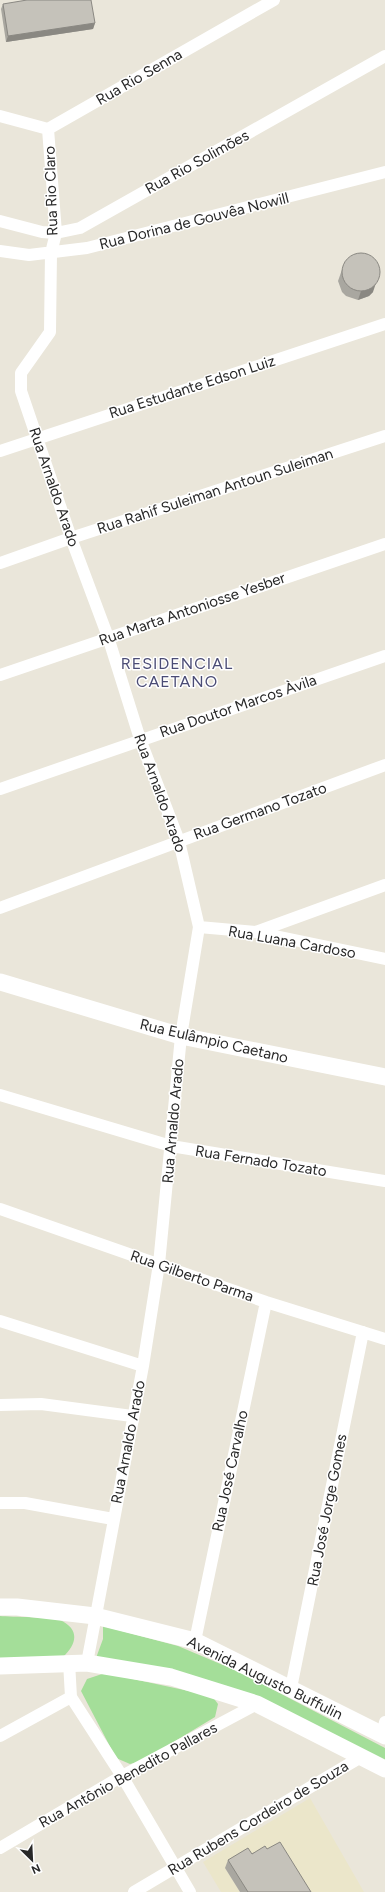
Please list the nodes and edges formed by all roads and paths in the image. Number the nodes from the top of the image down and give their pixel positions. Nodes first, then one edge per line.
1 (274, 0) edge
2 (385, 56) edge
3 (0, 116) edge
4 (48, 128) junction
5 (385, 172) edge
6 (0, 222) edge
7 (56, 233) junction
8 (0, 251) edge
9 (51, 253) junction
10 (385, 324) edge
11 (385, 436) edge
12 (38, 438) junction
13 (0, 451) edge
14 (71, 538) junction
15 (385, 544) edge
16 (0, 563) edge
17 (108, 637) junction
18 (385, 656) edge
19 (0, 675) edge
20 (140, 739) junction
21 (385, 764) edge
22 (0, 789) edge
23 (179, 840) junction
24 (385, 884) edge
25 (0, 908) edge
26 (199, 927) junction
27 (256, 932) junction
28 (385, 959) edge
29 (0, 982) edge
30 (181, 1036) junction
31 (385, 1077) edge
32 (0, 1094) edge
33 (172, 1146) junction
34 (385, 1181) edge
35 (0, 1209) edge
36 (159, 1264) junction
37 (266, 1302) junction
38 (0, 1321) edge
39 (363, 1332) junction
40 (385, 1339) edge
41 (143, 1366) junction
42 (0, 1405) edge
43 (132, 1416) junction
44 (0, 1503) edge
45 (113, 1519) junction
46 (0, 1607) edge
47 (95, 1616) junction
48 (195, 1641) junction
49 (69, 1662) junction
50 (87, 1663) junction
51 (0, 1666) edge
52 (291, 1688) junction
53 (71, 1698) junction
54 (257, 1704) junction
55 (384, 1731) edge
56 (0, 1736) edge
57 (361, 1757) junction
58 (385, 1769) edge
59 (122, 1776) junction
60 (0, 1848) edge
61 (175, 1868) junction
62 (134, 1892) edge
63 (190, 1892) edge

1 - 4 street, Rua Rio Senna
2 - 7 street, Rua Rio Solimões
3 - 4 street
4 - 7 street, Rua Rio Claro
5 - 9 street, Rua Dorina de Gouvêa Nowill
6 - 7 street, Rua Rio Solimões
7 - 9 street, Rua Rio Claro
8 - 9 street, Rua Dorina de Gouvêa Nowill
9 - 12 street, Rua Arnaldo Arado
10 - 12 street, Rua Estudante Edson Luiz
11 - 14 street, Rua Rahif Suleiman Antoun Suleiman
12 - 13 street, Rua Estudante Edson Luiz
12 - 14 street, Rua Arnaldo Arado
14 - 16 street, Rua Rahif Suleiman Antoun Suleiman
14 - 17 street, Rua Arnaldo Arado
15 - 17 street, Rua Marta Antoniosse Yesber
17 - 19 street, Rua Marta Antoniosse Yesber
17 - 20 street, Rua Arnaldo Arado
18 - 20 street, Rua Doutor Marcos Àvila
20 - 22 street, Rua Doutor Marcos Àvila
20 - 23 street, Rua Arnaldo Arado
21 - 23 street, Rua Germano Tozato
23 - 25 street, Rua Germano Tozato
23 - 26 street, Rua Arnaldo Arado
24 - 27 street
26 - 27 street, Rua Luana Cardoso
26 - 30 street, Rua Arnaldo Arado
27 - 28 street, Rua Luana Cardoso
29 - 30 street, Rua Eulâmpio Caetano
30 - 31 street, Rua Eulâmpio Caetano
30 - 33 street, Rua Arnaldo Arado
32 - 33 street, Rua Fernado Tozato
33 - 34 street, Rua Fernado Tozato
33 - 36 street, Rua Arnaldo Arado
35 - 36 street, Rua Gilberto Parma
36 - 37 street, Rua Gilberto Parma
36 - 41 street, Rua Arnaldo Arado
37 - 39 street, Rua Gilberto Parma
37 - 48 street, Rua José Carvalho
38 - 41 street
39 - 40 street, Rua Gilberto Parma
39 - 52 street, Rua José Jorge Gomes
41 - 43 street, Rua Arnaldo Arado
42 - 43 street
43 - 45 street, Rua Arnaldo Arado
44 - 45 street
45 - 47 street, Rua Arnaldo Arado
46 - 47 street, Avenida Augusto Buffulin
47 - 48 street, Avenida Augusto Buffulin
47 - 50 street, Rua Arnaldo Arado
48 - 52 street, Avenida Augusto Buffulin
49 - 50 street, Avenida Augusto Buffulin
49 - 51 street, Avenida Augusto Buffulin
49 - 53 street
50 - 54 street, Avenida Augusto Buffulin
52 - 55 street, Avenida Augusto Buffulin
53 - 56 street
53 - 59 street
54 - 57 street, Avenida Augusto Buffulin
54 - 59 street, Rua Antônio Benedito Pallares
57 - 58 street, Avenida Augusto Buffulin
57 - 61 street, Rua Rubens Cordeiro de Souza
59 - 60 street, Rua Antônio Benedito Pallares
59 - 61 street
61 - 62 street, Rua Rubens Cordeiro de Souza
61 - 63 street

